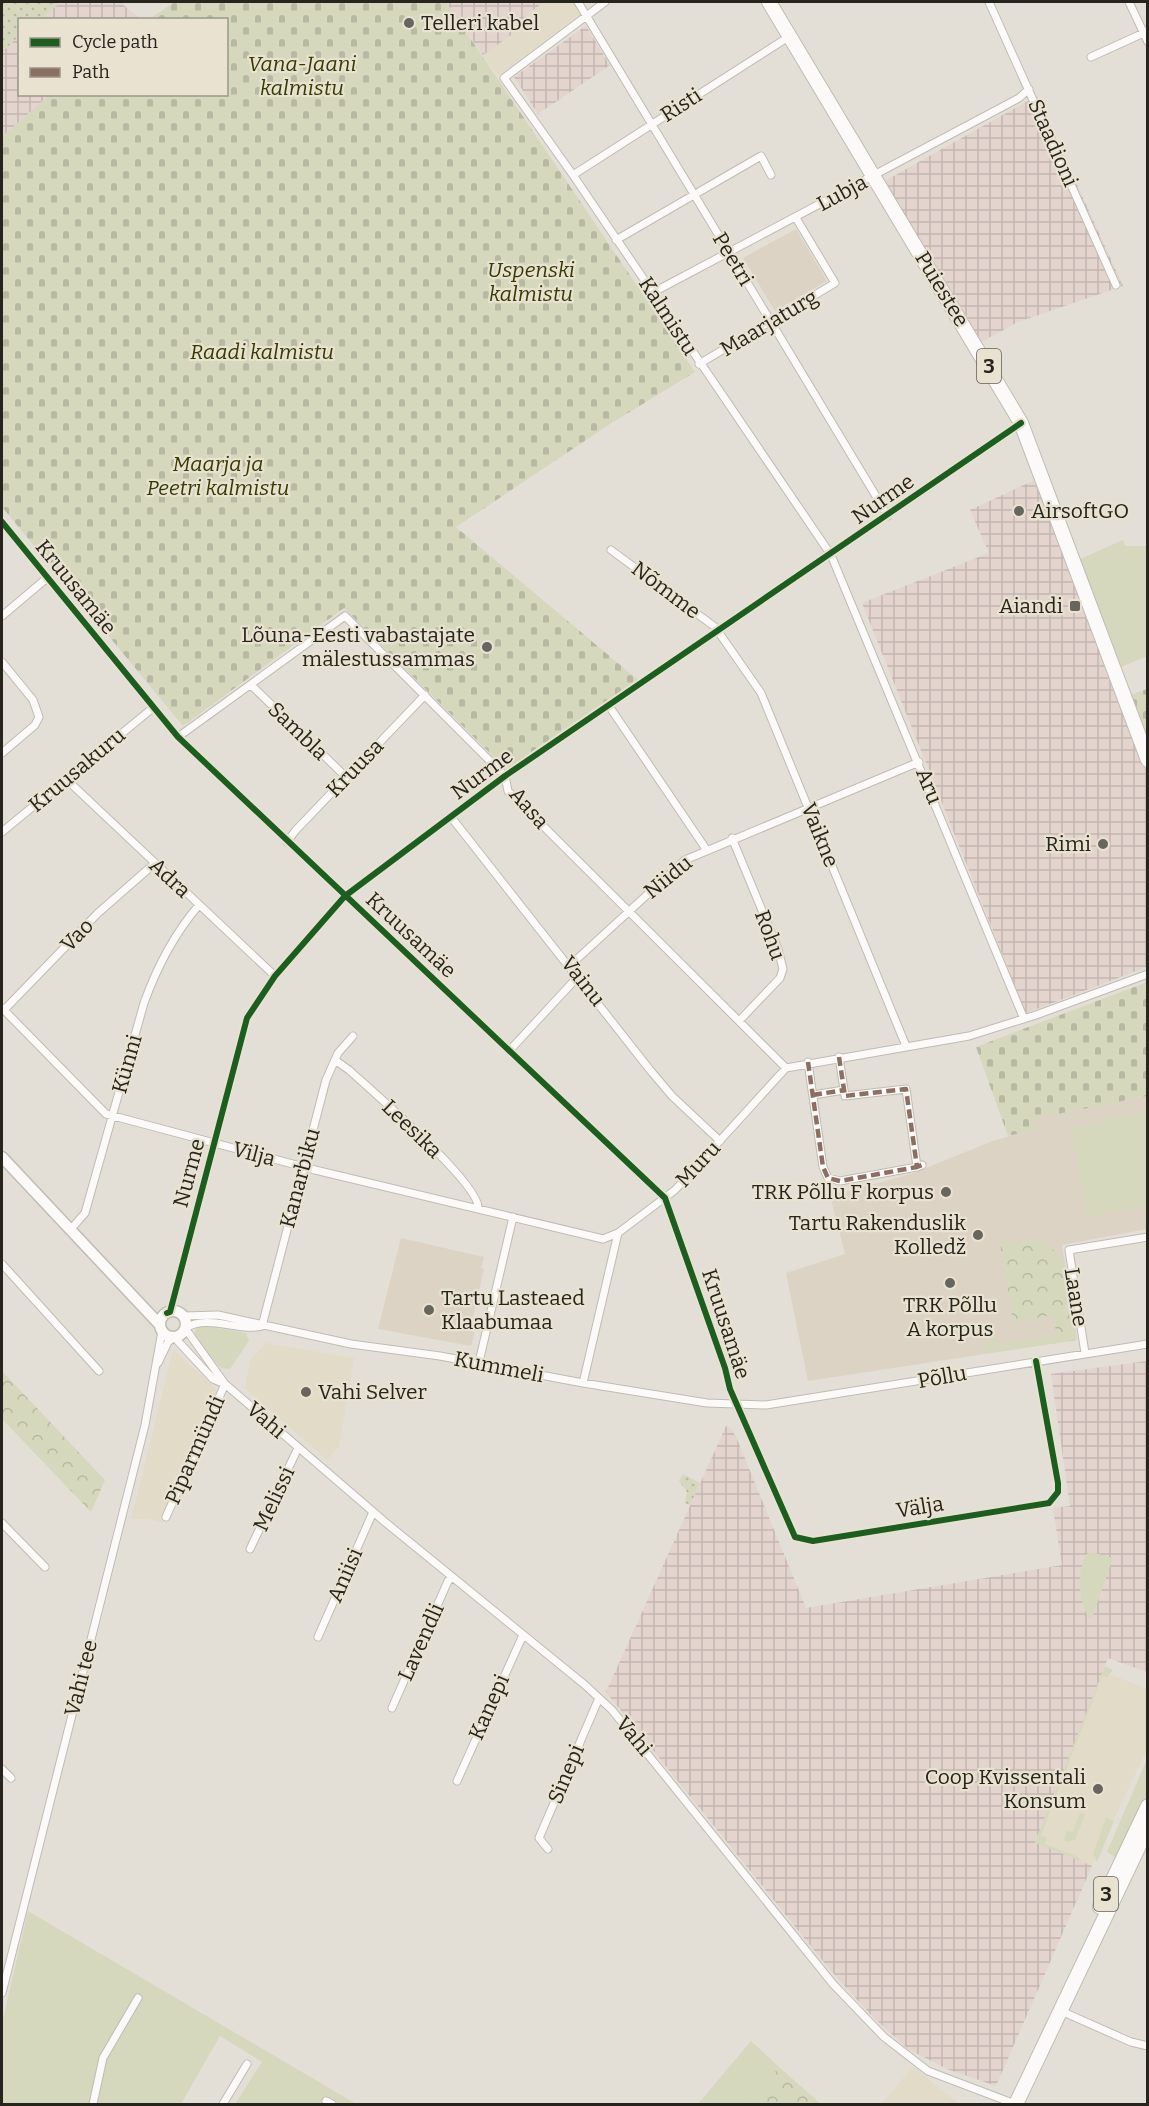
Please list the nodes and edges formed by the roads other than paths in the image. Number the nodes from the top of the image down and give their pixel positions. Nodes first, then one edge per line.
1 (578, 2) edge
2 (605, 2) edge
3 (769, 2) edge
4 (989, 2) edge
5 (1129, 2) edge
6 (586, 16) junction
7 (1145, 32) edge
8 (790, 36) junction
9 (1148, 42) edge
10 (1091, 57) dead end
11 (1029, 89) junction
12 (652, 124) junction
13 (573, 175) junction
14 (771, 175) dead end
15 (873, 176) junction
16 (694, 194) junction
17 (796, 218) junction
18 (616, 240) junction
19 (729, 252) junction
20 (1116, 285) dead end
21 (652, 292) junction
22 (771, 321) junction
23 (699, 364) junction
24 (1022, 423) junction
25 (888, 516) junction
26 (2, 522) edge
27 (611, 550) dead end
28 (831, 555) junction
29 (47, 578) junction
30 (2, 616) edge
31 (719, 631) junction
32 (2, 662) edge
33 (250, 685) junction
34 (425, 695) junction
35 (609, 706) junction
36 (153, 707) junction
37 (178, 737) junction
38 (2, 753) edge
39 (1148, 760) edge
40 (919, 762) junction
41 (505, 776) junction
42 (346, 777) junction
43 (66, 779) junction
44 (808, 808) junction
45 (451, 816) junction
46 (2, 830) edge
47 (732, 838) junction
48 (287, 842) junction
49 (706, 849) junction
50 (154, 864) junction
51 (345, 896) junction
52 (199, 905) junction
53 (629, 911) junction
54 (575, 972) junction
55 (1148, 974) edge
56 (275, 976) junction
57 (3, 1009) edge
58 (1024, 1019) junction
59 (739, 1021) junction
60 (353, 1036) dead end
61 (906, 1046) junction
62 (509, 1051) junction
63 (839, 1057) junction
64 (334, 1060) junction
65 (808, 1062) junction
66 (786, 1068) junction
67 (844, 1090) junction
68 (813, 1095) junction
69 (112, 1116) junction
70 (720, 1141) junction
71 (214, 1143) junction
72 (2, 1157) edge
73 (303, 1167) junction
74 (664, 1197) junction
75 (478, 1208) junction
76 (513, 1217) junction
77 (71, 1229) junction
78 (618, 1233) junction
79 (1148, 1236) edge
80 (2, 1264) edge
81 (138, 1301) junction
82 (168, 1313) junction
83 (183, 1316) junction
84 (261, 1326) junction
85 (161, 1328) junction
86 (185, 1328) junction
87 (174, 1337) junction
88 (1148, 1344) edge
89 (1085, 1353) junction
90 (1036, 1361) junction
91 (478, 1362) junction
92 (158, 1363) junction
93 (99, 1371) dead end
94 (583, 1383) junction
95 (225, 1384) junction
96 (736, 1405) junction
97 (298, 1448) junction
98 (373, 1512) junction
99 (165, 1516) dead end
100 (2, 1523) edge
101 (250, 1550) dead end
102 (45, 1567) dead end
103 (452, 1578) junction
104 (523, 1635) junction
105 (318, 1637) dead end
106 (599, 1698) junction
107 (392, 1708) dead end
108 (2, 1769) edge
109 (11, 1778) dead end
110 (457, 1781) dead end
111 (1148, 1806) edge
112 (1148, 1827) edge
113 (548, 1849) dead end
114 (1072, 1985) junction
115 (2, 1993) edge
116 (138, 1998) dead end
117 (1061, 2011) junction
118 (1148, 2046) edge
119 (247, 2064) dead end
120 (93, 2104) edge
121 (223, 2104) edge
122 (1016, 2104) edge

1 - 6 street, Peetri
2 - 6 street
3 - 8 highway, Puiestee / 3
4 - 11 street, Staadioni
5 - 7 street
6 - 12 street, Peetri
6 - 13 street, Kalmistu
7 - 9 street
7 - 10 street
8 - 12 street, Risti
8 - 15 highway, Puiestee / 3
11 - 15 street, Lubja
11 - 20 street, Staadioni
12 - 13 street, Risti
12 - 16 street, Peetri
13 - 18 street, Kalmistu
14 - 16 street
15 - 17 street, Lubja
15 - 24 highway, Puiestee / 3
16 - 18 street
16 - 19 street, Peetri
17 - 19 street, Lubja
17 - 22 street, Maarjaturg
18 - 21 street, Kalmistu
19 - 21 street, Lubja
19 - 22 street, Peetri
21 - 23 street, Kalmistu
22 - 23 street, Maarjaturg
22 - 25 street, Peetri
23 - 28 street, Kalmistu
24 - 25 street, Nurme
24 - 39 highway, Puiestee / 3
25 - 28 street, Nurme
26 - 29 street, Kruusamäe
27 - 31 street, Nõmme
28 - 31 street, Nurme
28 - 40 street, Aru
29 - 30 street
29 - 36 street, Kruusamäe
31 - 35 street, Nurme
31 - 44 street, Vaikne
32 - 38 street
33 - 34 street, Aasa
33 - 37 street, Aasa
33 - 42 street, Sambla
34 - 41 street, Aasa
34 - 42 street, Kruusa
35 - 41 street, Nurme
35 - 49 street
36 - 37 street, Kruusamäe
36 - 43 street, Kruusakuru
37 - 48 street, Kruusamäe
40 - 44 street, Niidu
40 - 58 street, Aru
41 - 45 street, Nurme
41 - 53 street, Aasa
42 - 48 street, Kruusa
43 - 46 street, Kruusakuru
43 - 50 street, Adra
44 - 47 street, Niidu
44 - 61 street, Vaikne
45 - 51 street, Nurme
45 - 54 street, Vainu
47 - 49 street, Niidu
47 - 59 street, Rohu
48 - 51 street, Kruusamäe
49 - 53 street, Niidu
50 - 52 street, Adra
50 - 57 street, Vao
51 - 56 street, Nurme
51 - 62 street, Kruusamäe
52 - 56 street, Adra
52 - 69 street, Künni
53 - 54 street, Niidu
53 - 59 street, Aasa
54 - 62 street, Niidu
54 - 70 street, Vainu
55 - 58 street
56 - 71 street, Nurme
57 - 69 street, Vilja
58 - 61 street
59 - 66 street, Aasa
60 - 64 street, Kanarbiku
61 - 63 street
62 - 74 street, Kruusamäe
63 - 65 street
63 - 67 street
64 - 73 street, Kanarbiku
64 - 75 street, Leesika
65 - 66 street
65 - 68 street
66 - 70 street, Muru
67 - 68 street
67 - 68 street
69 - 71 street, Vilja
69 - 77 street, Künni
70 - 74 street, Muru
71 - 73 street, Vilja
71 - 82 street, Nurme
72 - 77 street
73 - 75 street, Vilja
73 - 84 street, Kanarbiku
74 - 78 street, Muru
74 - 96 street, Kruusamäe
75 - 76 street, Vilja
76 - 78 street, Vilja
76 - 91 street
77 - 81 street
78 - 94 street
79 - 89 street, Laane
80 - 93 street
81 - 82 street
81 - 85 street
82 - 83 street
82 - 85 street
83 - 84 street, Kummeli
83 - 86 street
84 - 86 street, Kummeli
84 - 91 street, Kummeli
85 - 87 street
85 - 92 street, Vahi tee
86 - 87 street
86 - 95 street, Vahi
87 - 92 street, Vahi tee
87 - 95 street, Vahi
88 - 89 street, Põllu
89 - 90 street, Põllu
90 - 96 street, Põllu
90 - 96 street, Välja
91 - 94 street, Kummeli
92 - 115 street, Vahi tee
94 - 96 street, Kummeli
95 - 97 street, Vahi
95 - 99 street, Piparmündi
97 - 98 street, Vahi
97 - 101 street, Melissi
98 - 103 street, Vahi
98 - 105 street, Aniisi
100 - 102 street
103 - 104 street, Vahi
103 - 107 street, Lavendli
104 - 106 street, Vahi
104 - 110 street, Kanepi
106 - 113 street, Sinepi
106 - 122 street, Vahi
108 - 109 street
111 - 114 highway, 3
112 - 114 highway, 3
114 - 117 highway, 3
116 - 120 street
117 - 118 street
117 - 122 highway, 3
119 - 121 street

